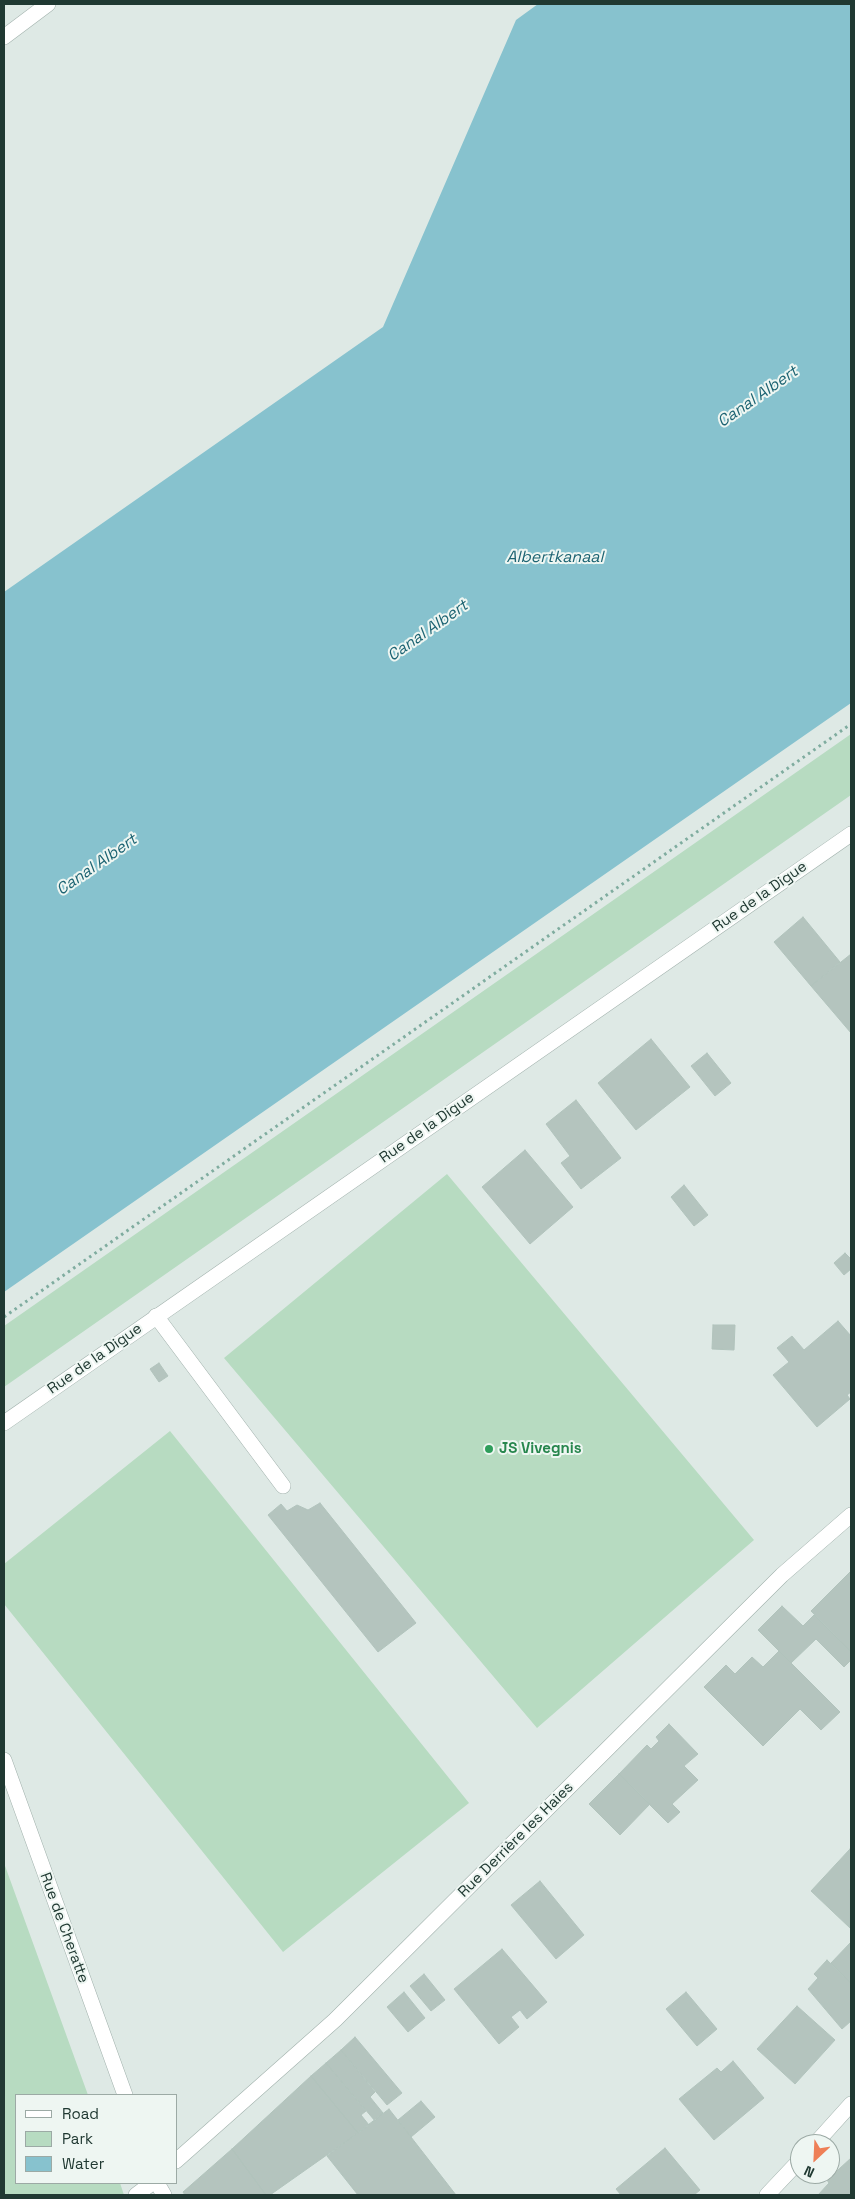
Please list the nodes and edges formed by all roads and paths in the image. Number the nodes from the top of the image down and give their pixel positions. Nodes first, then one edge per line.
1 (48, 4) edge
2 (4, 37) edge
3 (851, 724) edge
4 (851, 834) edge
5 (156, 1316) junction
6 (4, 1317) edge
7 (4, 1423) edge
8 (283, 1486) dead end
9 (851, 1515) edge
10 (4, 1760) edge
11 (125, 2094) edge
12 (851, 2104) edge
13 (824, 2134) edge
14 (178, 2159) edge
15 (790, 2171) edge
16 (151, 2184) edge
17 (157, 2184) edge
18 (136, 2195) edge
19 (164, 2195) edge
20 (767, 2195) edge

1 - 2 street
3 - 6 path
4 - 5 street, Rue de la Digue
5 - 7 street, Rue de la Digue
5 - 8 street
9 - 14 street, Rue Derrière les Haies
10 - 11 street, Rue de Cheratte
12 - 13 street
15 - 20 street
16 - 18 street
17 - 19 street

